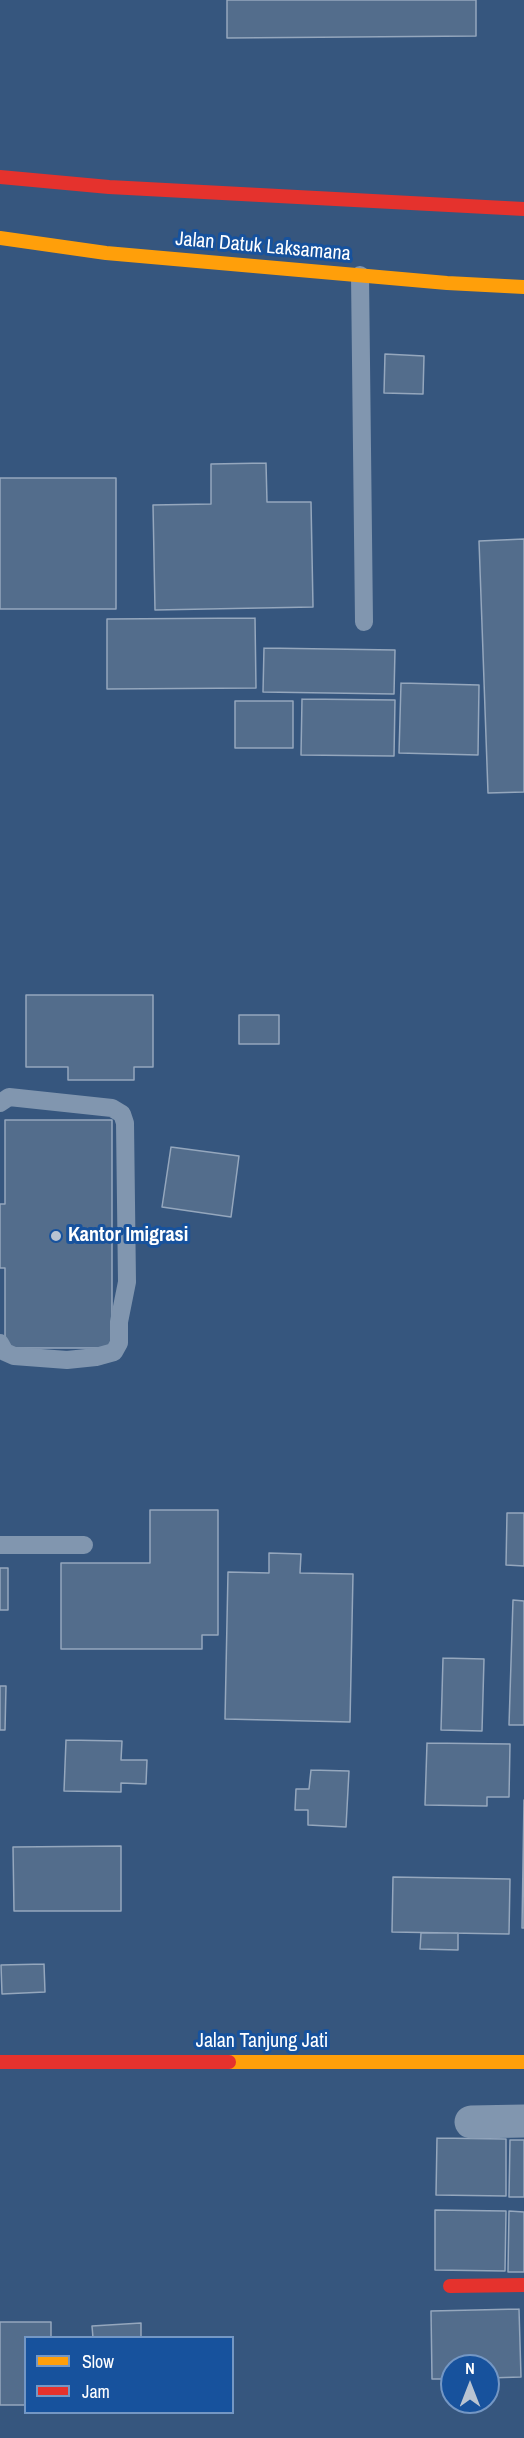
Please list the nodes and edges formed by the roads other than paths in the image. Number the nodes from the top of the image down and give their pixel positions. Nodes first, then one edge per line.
1 (0, 177) edge
2 (524, 209) edge
3 (0, 238) edge
4 (360, 274) junction
5 (524, 287) edge
6 (364, 622) dead end
7 (0, 1103) edge
8 (0, 1344) edge
9 (0, 1545) edge
10 (84, 1545) dead end
11 (0, 2062) edge
12 (524, 2062) edge
13 (524, 2121) edge
14 (471, 2122) dead end
15 (524, 2285) edge
16 (450, 2286) dead end

1 - 2 main road
3 - 4 main road, Jalan Datuk Laksamana
4 - 5 main road, Jalan Datuk Laksamana
4 - 6 lane
7 - 8 lane
9 - 10 lane
11 - 12 main road, Jalan Tanjung Jati
13 - 14 street
15 - 16 main road

